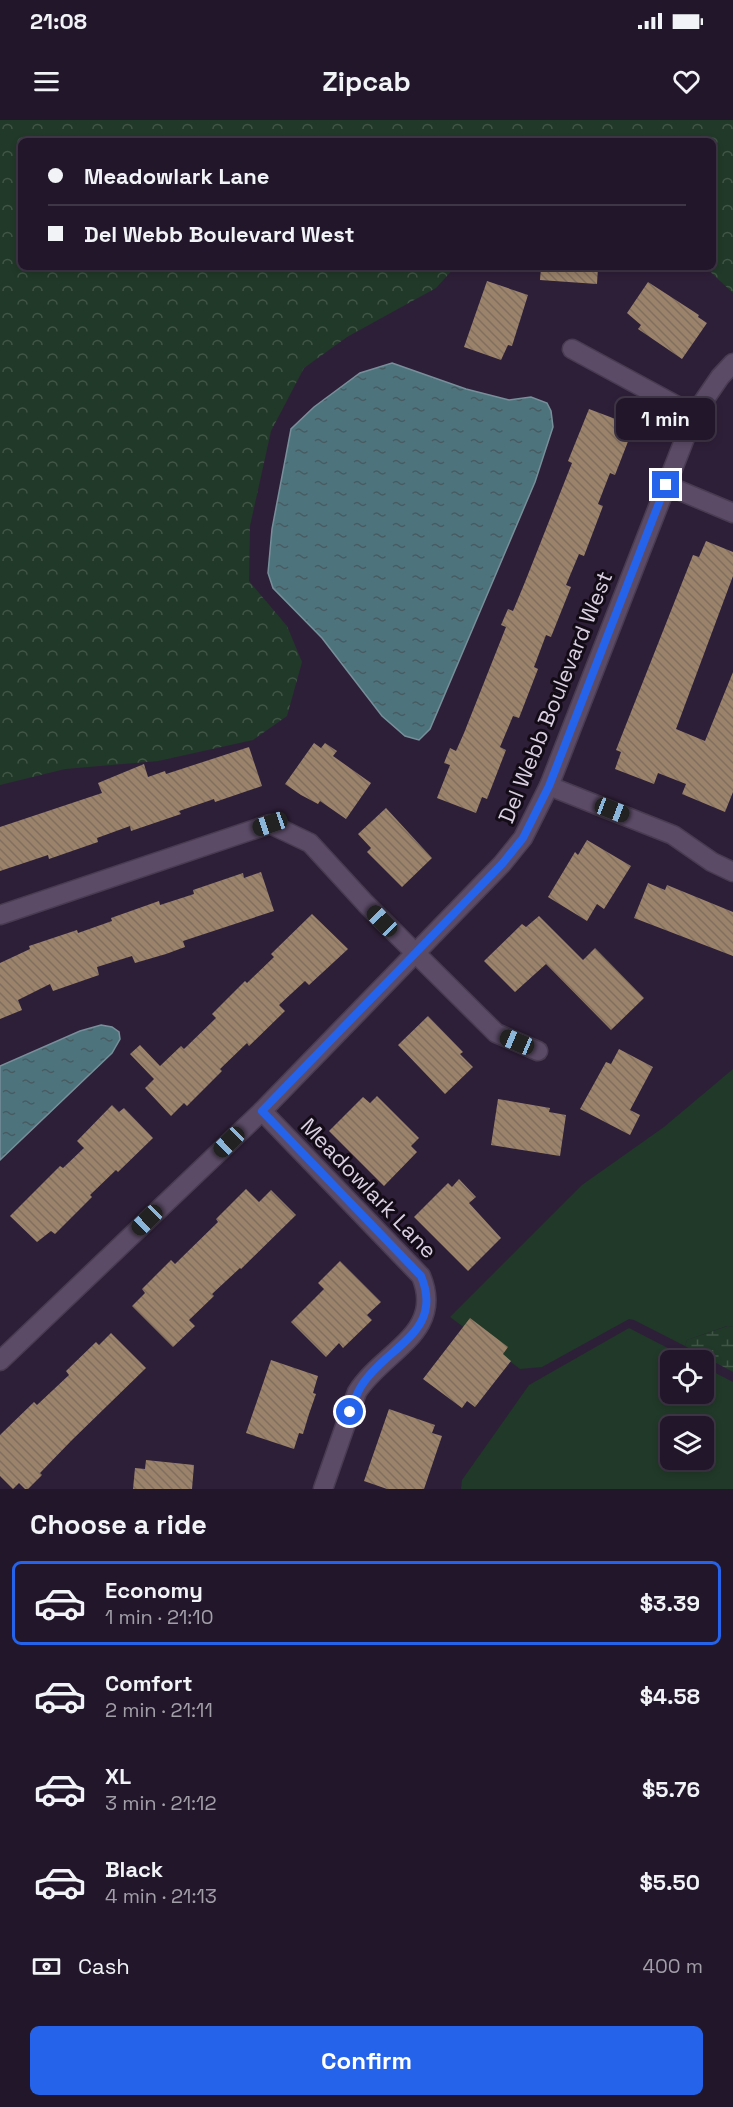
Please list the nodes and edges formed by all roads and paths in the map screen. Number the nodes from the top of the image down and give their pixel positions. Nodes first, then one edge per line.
1 (572, 350) dead end
2 (733, 363) edge
3 (694, 414) junction
4 (666, 485) junction
5 (733, 513) edge
6 (549, 786) junction
7 (733, 872) edge
8 (0, 915) edge
9 (414, 953) junction
10 (538, 1051) dead end
11 (262, 1111) junction
12 (0, 1361) edge
13 (323, 1489) edge

1 - 3 street
2 - 3 street, Del Webb Boulevard West
3 - 4 street, Del Webb Boulevard West
4 - 5 street
4 - 6 street, Del Webb Boulevard West
6 - 7 street
6 - 9 street, Del Webb Boulevard West
8 - 9 street
9 - 10 street
9 - 11 street, Del Webb Boulevard West
11 - 12 street, Del Webb Boulevard West
11 - 13 street, Meadowlark Lane

